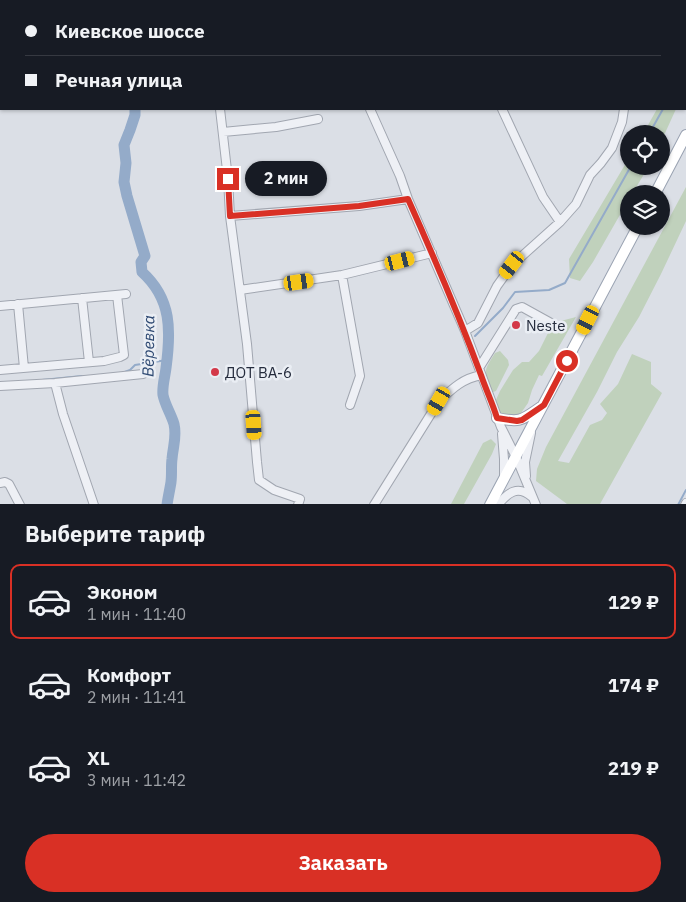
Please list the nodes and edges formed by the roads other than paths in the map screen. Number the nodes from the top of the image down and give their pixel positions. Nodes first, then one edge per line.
1 (220, 110) edge
2 (370, 110) edge
3 (502, 110) edge
4 (624, 110) edge
5 (318, 119) dead end
6 (223, 132) junction
7 (686, 135) edge
8 (659, 185) edge
9 (408, 199) junction
10 (230, 216) junction
11 (560, 222) junction
12 (633, 235) edge
13 (432, 253) junction
14 (342, 275) junction
15 (240, 290) junction
16 (117, 294) junction
17 (126, 294) dead end
18 (82, 298) junction
19 (18, 304) junction
20 (0, 306) edge
21 (551, 323) dead end
22 (465, 331) junction
23 (89, 362) junction
24 (24, 368) junction
25 (0, 370) edge
26 (480, 372) junction
27 (143, 374) dead end
28 (56, 383) junction
29 (0, 386) edge
30 (350, 405) dead end
31 (544, 405) junction
32 (499, 423) junction
33 (532, 427) junction
34 (516, 457) junction
35 (504, 479) junction
36 (0, 483) edge
37 (528, 485) junction
38 (534, 501) edge
39 (299, 502) edge
40 (20, 504) edge
41 (94, 504) edge
42 (374, 504) edge
43 (490, 504) edge
44 (498, 504) edge

1 - 6 street
2 - 9 street
3 - 11 street
4 - 11 street
5 - 6 street
6 - 10 street
7 - 8 main road
9 - 10 street
9 - 13 street
10 - 15 street
11 - 22 street
12 - 31 main road
13 - 14 street
13 - 22 street
14 - 15 street
14 - 30 street
15 - 39 street
16 - 17 street
16 - 18 street
16 - 23 street
18 - 19 street
18 - 23 street
19 - 20 street
19 - 24 street
21 - 26 street
22 - 26 street
23 - 24 street
24 - 25 street
26 - 32 street
26 - 42 street
27 - 28 street
28 - 29 street
28 - 41 street
31 - 32 main road
31 - 33 main road
32 - 34 street
32 - 35 street
33 - 34 main road
33 - 37 street
34 - 35 main road
34 - 37 street
35 - 43 main road
36 - 40 street
37 - 38 street
38 - 44 street

